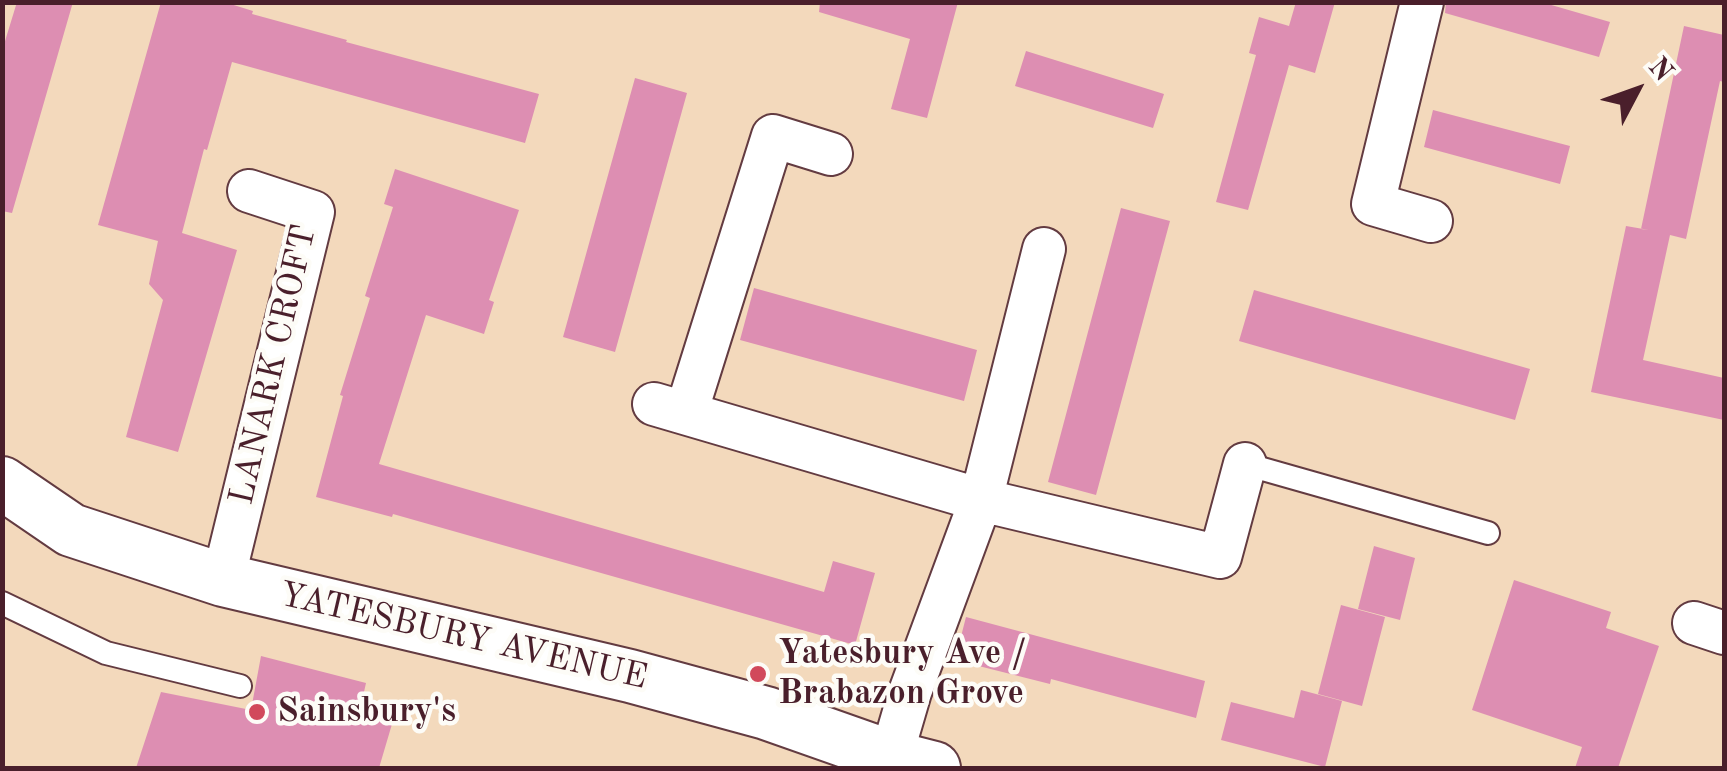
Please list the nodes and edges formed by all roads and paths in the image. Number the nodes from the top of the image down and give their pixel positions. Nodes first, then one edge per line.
1 (1422, 2) edge
2 (831, 154) dead end
3 (249, 190) dead end
4 (1432, 221) dead end
5 (1044, 249) dead end
6 (1245, 464) joint
7 (2, 483) edge
8 (981, 500) junction
9 (1488, 533) dead end
10 (223, 580) junction
11 (2, 602) edge
12 (240, 686) dead end
13 (913, 763) edge

1 - 4 street
2 - 8 street
3 - 10 street, LANARK CROFT
5 - 8 street
6 - 8 street
6 - 9 lane
7 - 10 street, YATESBURY AVENUE
8 - 13 street
10 - 13 street, YATESBURY AVENUE
11 - 12 lane

